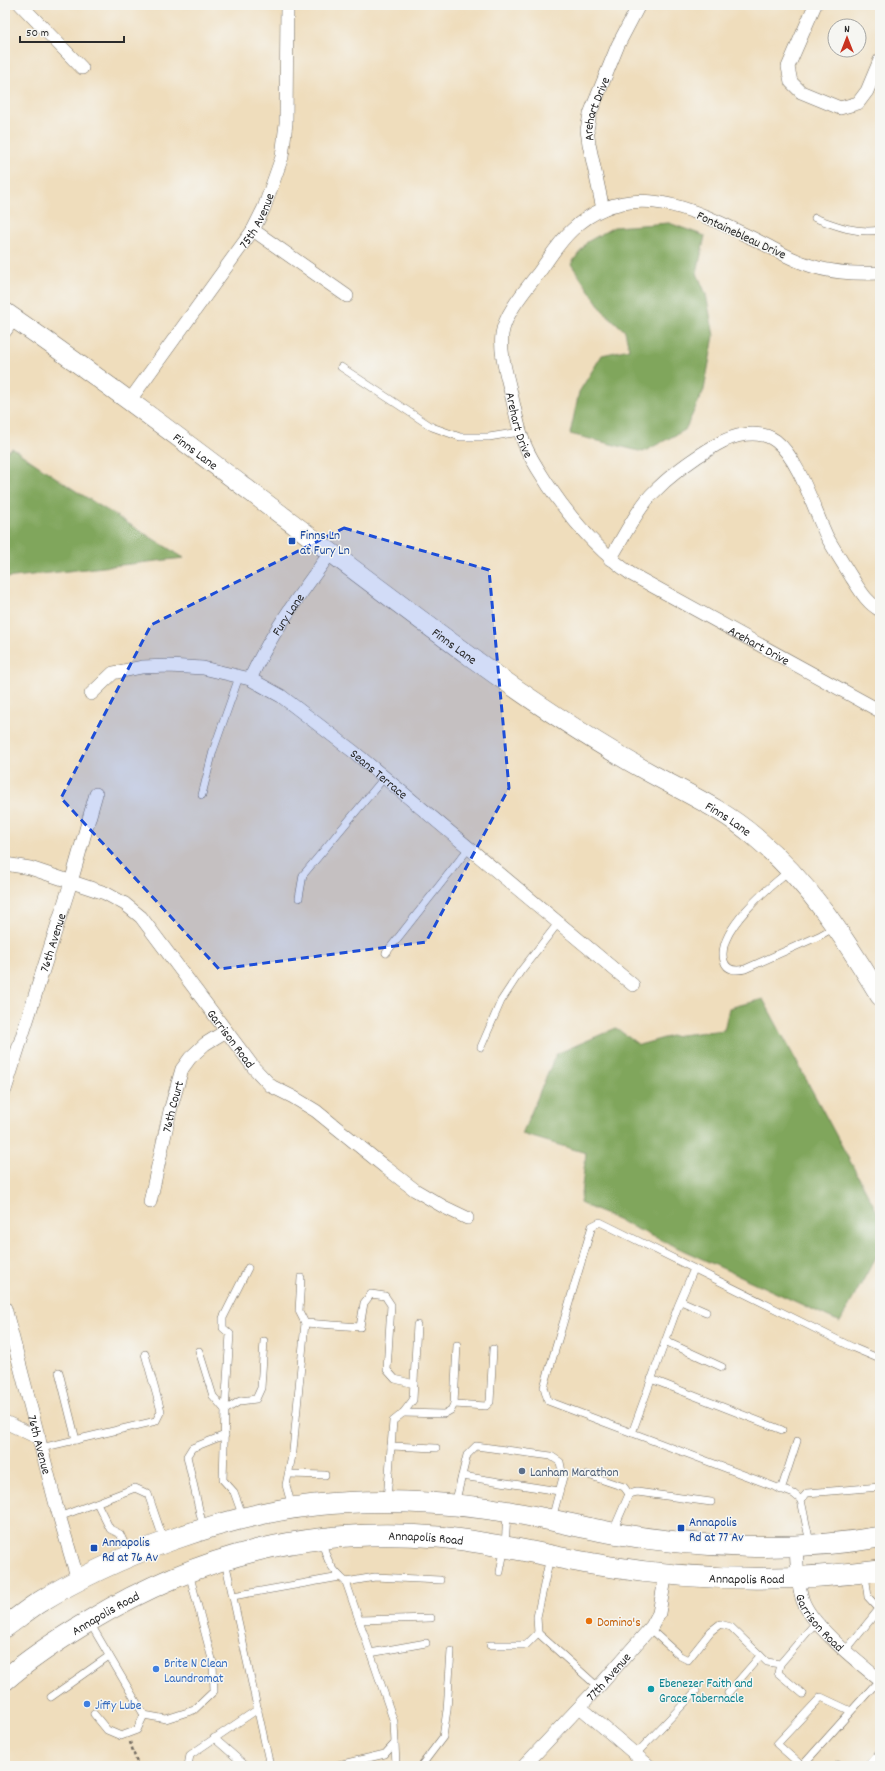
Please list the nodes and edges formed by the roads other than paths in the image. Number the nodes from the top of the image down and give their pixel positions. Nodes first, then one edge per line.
1 (21, 5) edge
2 (287, 5) edge
3 (639, 5) edge
4 (815, 5) edge
5 (880, 60) edge
6 (82, 68) dead end
7 (603, 209) junction
8 (815, 218) dead end
9 (254, 230) junction
10 (880, 230) edge
11 (880, 273) edge
12 (347, 296) dead end
13 (8, 320) edge
14 (341, 367) dead end
15 (130, 400) junction
16 (520, 432) junction
17 (331, 552) junction
18 (610, 559) junction
19 (880, 610) edge
20 (244, 678) junction
21 (91, 694) dead end
22 (880, 711) edge
23 (384, 778) junction
24 (96, 794) dead end
25 (202, 795) dead end
26 (469, 848) junction
27 (5, 864) edge
28 (790, 870) junction
29 (71, 882) junction
30 (299, 898) dead end
31 (559, 922) junction
32 (836, 926) junction
33 (386, 953) dead end
34 (633, 984) dead end
35 (880, 996) edge
36 (226, 1031) junction
37 (481, 1047) dead end
38 (6, 1082) edge
39 (150, 1202) dead end
40 (467, 1218) dead end
41 (248, 1268) dead end
42 (694, 1269) junction
43 (301, 1278) dead end
44 (681, 1301) junction
45 (5, 1308) edge
46 (706, 1312) dead end
47 (305, 1323) junction
48 (417, 1325) dead end
49 (264, 1341) dead end
50 (665, 1341) junction
51 (457, 1345) dead end
52 (493, 1349) dead end
53 (199, 1351) dead end
54 (146, 1354) dead end
55 (880, 1359) edge
56 (722, 1367) dead end
57 (59, 1372) dead end
58 (652, 1379) junction
59 (414, 1384) junction
60 (454, 1404) junction
61 (226, 1410) junction
62 (403, 1412) junction
63 (5, 1422) edge
64 (782, 1430) dead end
65 (632, 1433) junction
66 (225, 1435) junction
67 (76, 1440) junction
68 (797, 1441) dead end
69 (40, 1443) junction
70 (391, 1446) junction
71 (436, 1448) dead end
72 (289, 1474) junction
73 (325, 1475) dead end
74 (588, 1475) dead end
75 (462, 1476) junction
76 (880, 1487) edge
77 (781, 1490) junction
78 (559, 1492) junction
79 (629, 1494) junction
80 (801, 1500) junction
81 (386, 1502) junction
82 (711, 1502) dead end
83 (97, 1503) junction
84 (455, 1505) junction
85 (292, 1509) junction
86 (508, 1512) junction
87 (59, 1517) junction
88 (244, 1519) junction
89 (551, 1521) junction
90 (204, 1530) junction
91 (613, 1533) junction
92 (880, 1537) edge
93 (321, 1538) junction
94 (165, 1543) junction
95 (803, 1545) junction
96 (505, 1546) junction
97 (550, 1554) junction
98 (130, 1557) junction
99 (225, 1559) junction
100 (189, 1571) junction
101 (872, 1571) edge
102 (500, 1572) dead end
103 (666, 1573) junction
104 (798, 1578) junction
105 (78, 1580) junction
106 (343, 1580) junction
107 (440, 1580) dead end
108 (56, 1593) junction
109 (233, 1596) junction
110 (879, 1610) edge
111 (5, 1612) edge
112 (431, 1618) dead end
113 (359, 1620) junction
114 (89, 1621) junction
115 (817, 1621) junction
116 (5, 1627) edge
117 (650, 1629) junction
118 (538, 1633) junction
119 (426, 1643) dead end
120 (490, 1645) dead end
121 (846, 1650) junction
122 (451, 1651) dead end
123 (370, 1653) junction
124 (109, 1656) junction
125 (760, 1656) junction
126 (780, 1664) junction
127 (8, 1680) edge
128 (880, 1680) edge
129 (598, 1687) junction
130 (696, 1691) dead end
131 (728, 1693) dead end
132 (804, 1694) dead end
133 (51, 1697) dead end
134 (580, 1707) junction
135 (258, 1709) junction
136 (851, 1711) junction
137 (94, 1714) dead end
138 (144, 1715) junction
139 (214, 1738) junction
140 (395, 1743) junction
141 (880, 1752) edge
142 (636, 1754) junction
143 (188, 1766) edge
144 (246, 1766) edge
145 (270, 1766) edge
146 (334, 1766) edge
147 (396, 1766) edge
148 (421, 1766) edge
149 (524, 1766) edge
150 (649, 1766) edge
151 (867, 1766) edge

1 - 6 street
2 - 9 street, 75th Avenue
3 - 7 street, Arehart Drive
4 - 5 street
7 - 11 street, Fontainebleau Drive
7 - 16 street, Arehart Drive
8 - 10 lane
9 - 12 street
9 - 15 street, 75th Avenue
13 - 15 street, Finns Lane
14 - 16 lane
15 - 17 street, Finns Lane
16 - 18 street, Arehart Drive
17 - 20 street, Fury Lane
17 - 28 street, Finns Lane
18 - 19 street
18 - 22 street, Arehart Drive
20 - 21 street, Seans Terrace
20 - 23 street, Seans Terrace
20 - 25 lane
23 - 26 street, Seans Terrace
23 - 30 lane
24 - 29 street, 76th Avenue
26 - 31 street, Seans Terrace
26 - 33 lane
27 - 29 street, Garrison Road
28 - 32 street, Finns Lane
28 - 32 lane
29 - 36 street, Garrison Road
29 - 38 street, 76th Avenue
31 - 34 street, Seans Terrace
31 - 37 lane
32 - 35 street, Finns Lane
36 - 39 street, 76th Court
36 - 40 street, Garrison Road
41 - 61 lane
42 - 44 lane
42 - 55 lane
42 - 65 lane
43 - 47 lane
44 - 46 lane
44 - 50 lane
45 - 69 street, 76th Avenue
47 - 59 lane
47 - 72 lane
48 - 59 lane
49 - 61 lane
50 - 56 lane
50 - 58 lane
51 - 60 lane
52 - 60 lane
53 - 61 lane
54 - 67 lane
57 - 67 lane
58 - 64 lane
58 - 65 lane
59 - 62 lane
60 - 62 lane
61 - 66 lane
62 - 70 lane
63 - 69 street
65 - 77 lane
66 - 88 lane
66 - 90 lane
67 - 69 lane
68 - 77 lane
69 - 87 street, 76th Avenue
70 - 71 lane
70 - 81 lane
72 - 73 lane
72 - 85 lane
74 - 79 lane
75 - 78 lane
75 - 78 lane
75 - 84 lane
76 - 80 lane
77 - 80 lane
78 - 89 lane
79 - 82 lane
79 - 91 lane
80 - 95 lane
81 - 84 main road
81 - 85 main road
83 - 87 lane
83 - 94 lane
83 - 98 lane
84 - 86 main road
85 - 88 main road
86 - 89 main road
86 - 96 lane
87 - 105 street, 76th Avenue
88 - 90 main road
89 - 91 main road
90 - 94 main road
91 - 95 main road
92 - 95 main road
93 - 96 main road, Annapolis Road
93 - 99 main road, Annapolis Road
93 - 106 lane
94 - 98 main road
95 - 104 street, Garrison Road
96 - 97 main road, Annapolis Road
96 - 102 lane
97 - 103 main road, Annapolis Road
97 - 118 lane
98 - 105 main road
99 - 100 main road, Annapolis Road
99 - 109 lane
100 - 114 main road, Annapolis Road
100 - 138 lane
101 - 104 main road, Annapolis Road
101 - 110 lane
103 - 104 main road, Annapolis Road
103 - 117 street, 77th Avenue
104 - 115 street, Garrison Road
105 - 108 main road
106 - 107 lane
106 - 109 lane
106 - 113 lane
108 - 111 main road
108 - 116 main road
109 - 135 lane
110 - 121 lane
112 - 113 lane
113 - 123 lane
114 - 124 lane
114 - 127 main road, Annapolis Road
115 - 121 street, Garrison Road
115 - 126 lane
117 - 125 lane
117 - 129 street, 77th Avenue
118 - 120 lane
118 - 129 lane
119 - 123 lane
121 - 128 street, Garrison Road
122 - 148 lane
123 - 140 lane
124 - 133 lane
124 - 138 lane
125 - 126 lane
125 - 131 lane
126 - 132 lane
128 - 136 lane
129 - 134 street, 77th Avenue
130 - 142 lane
134 - 142 street
134 - 149 street, 77th Avenue
135 - 139 lane
135 - 145 lane
136 - 136 lane
137 - 138 lane
139 - 143 lane
139 - 144 lane
140 - 146 lane
140 - 147 lane
141 - 151 lane
142 - 150 street

